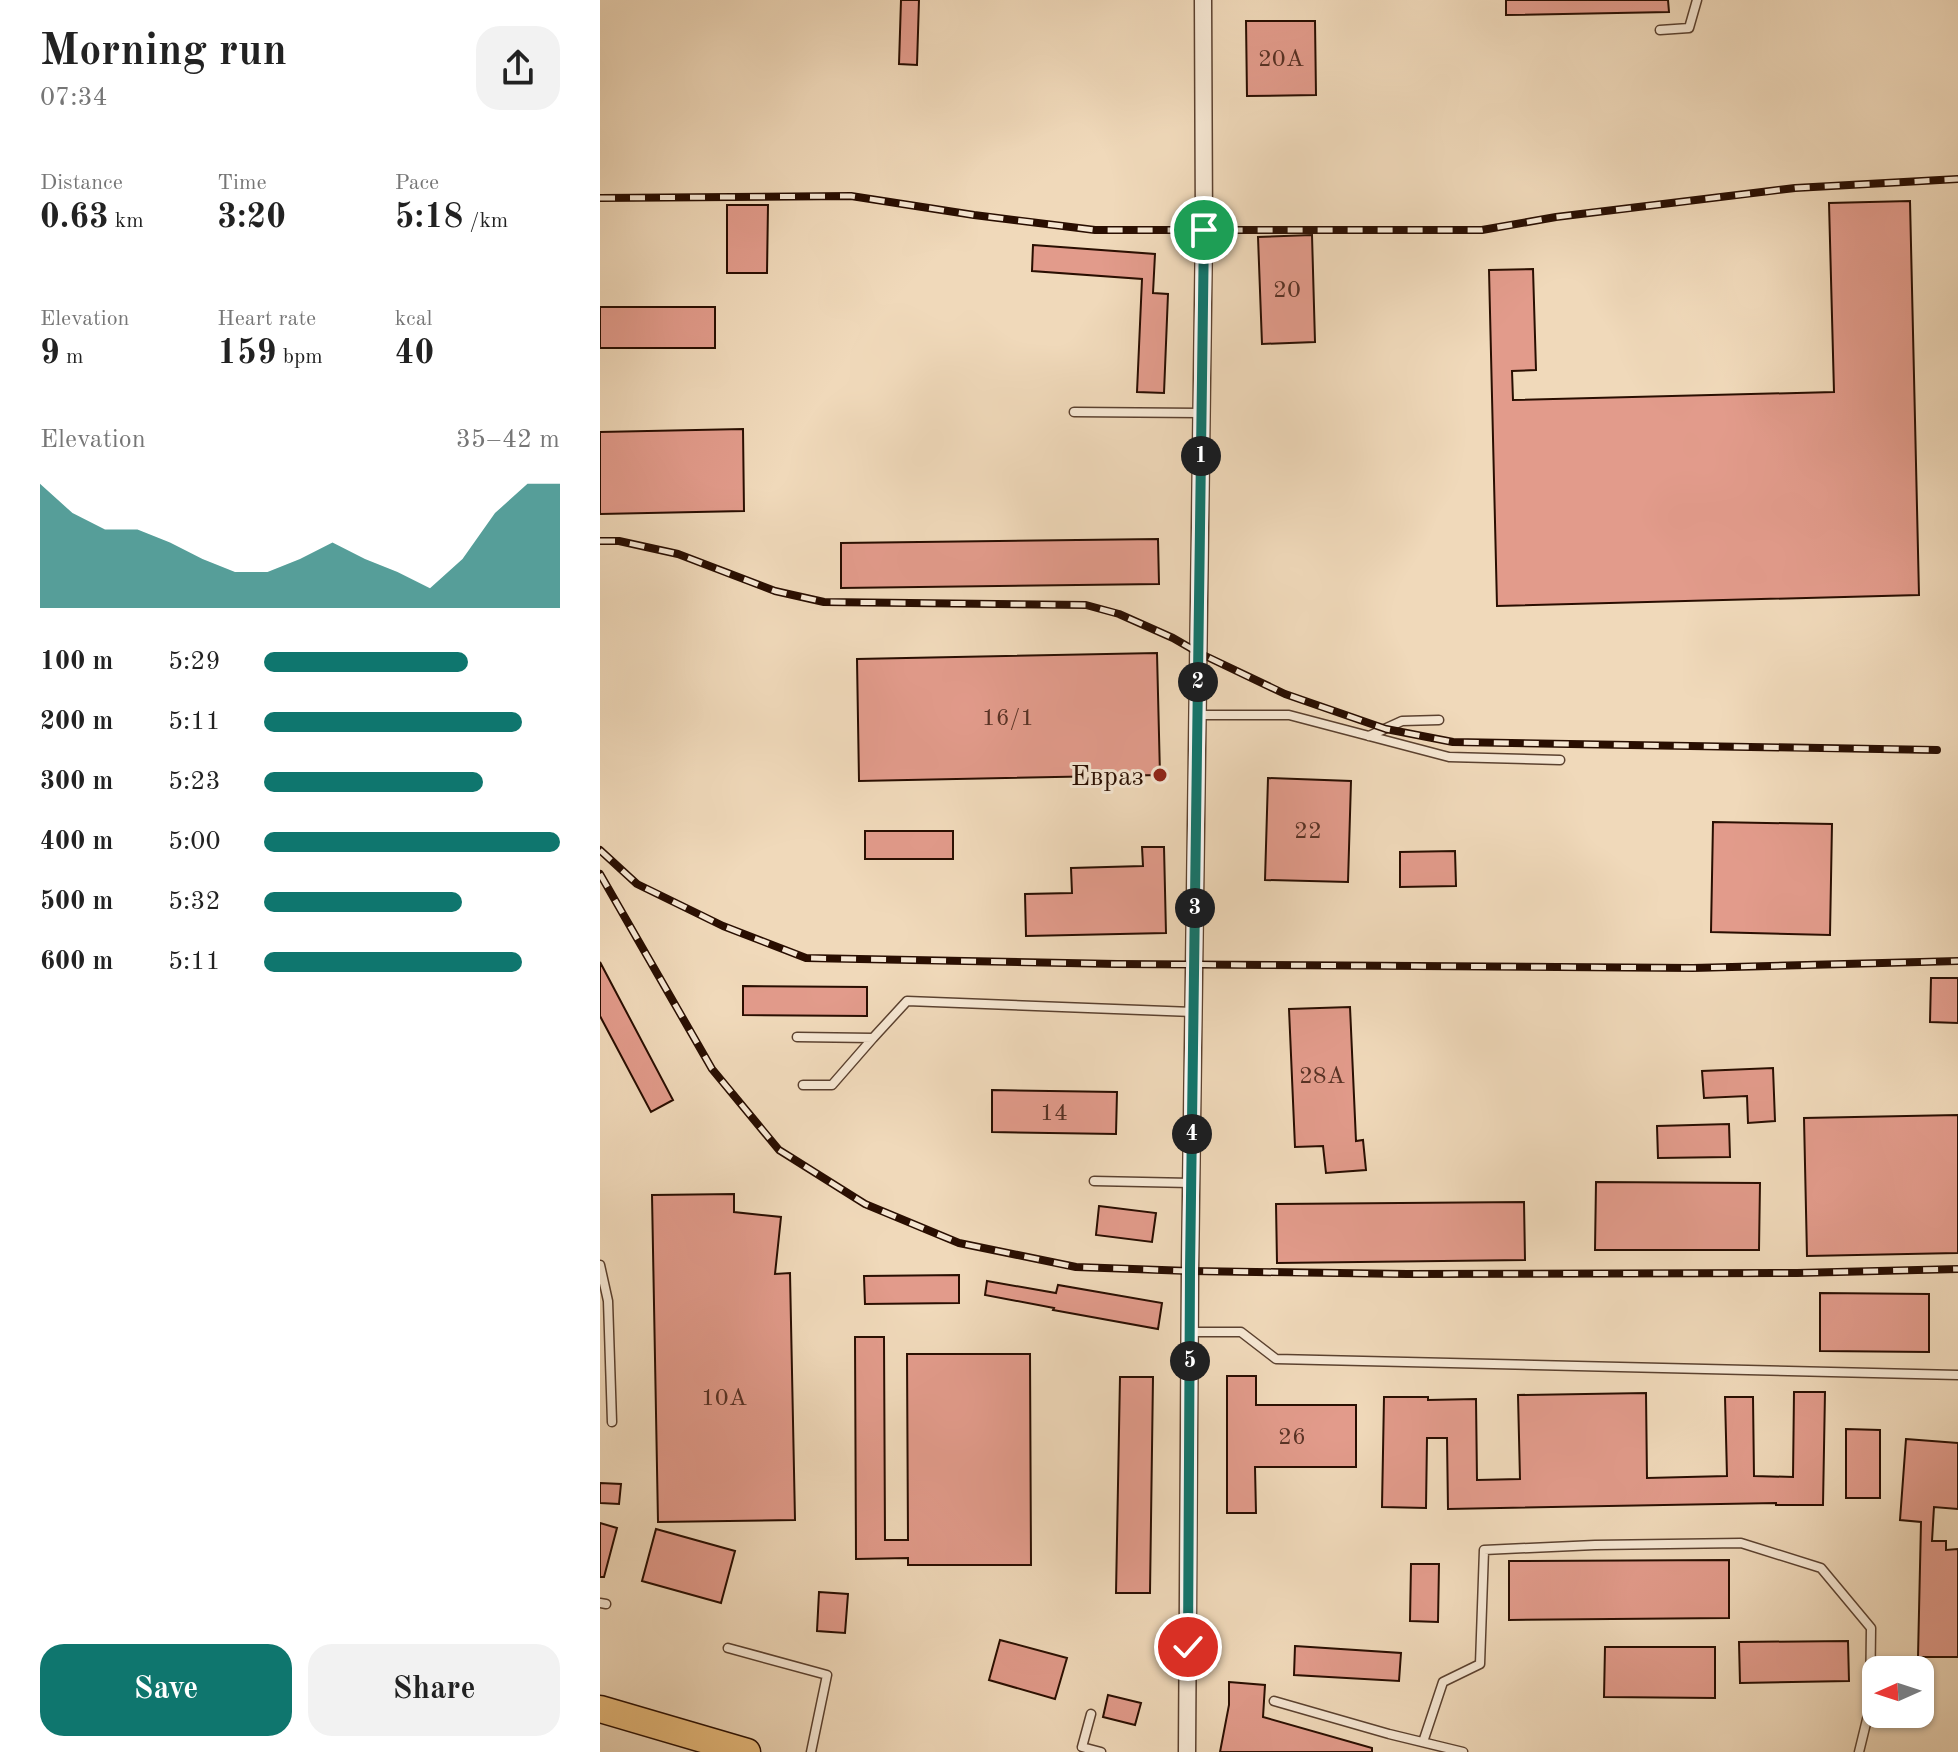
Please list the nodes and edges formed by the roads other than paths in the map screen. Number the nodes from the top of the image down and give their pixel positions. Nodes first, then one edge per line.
1 (1203, 0) edge
2 (1697, 0) edge
3 (1660, 30) dead end
4 (1074, 412) dead end
5 (1202, 413) junction
6 (1198, 715) junction
7 (1439, 720) dead end
8 (1369, 736) junction
9 (1560, 760) dead end
10 (1194, 1012) junction
11 (797, 1037) dead end
12 (873, 1038) junction
13 (803, 1085) dead end
14 (1094, 1181) dead end
15 (1191, 1183) junction
16 (600, 1265) edge
17 (1190, 1332) junction
18 (1958, 1375) edge
19 (612, 1422) dead end
20 (728, 1648) dead end
21 (1274, 1701) dead end
22 (600, 1709) edge
23 (1091, 1714) dead end
24 (1423, 1742) junction
25 (747, 1752) edge
26 (811, 1752) edge
27 (1101, 1752) edge
28 (1187, 1752) edge
29 (1463, 1752) edge
30 (1859, 1752) edge

1 - 5 street
2 - 3 lane
4 - 5 lane
5 - 6 street
6 - 8 lane
6 - 10 street
7 - 8 lane
8 - 9 lane
10 - 12 lane
10 - 15 street
11 - 12 lane
12 - 13 lane
14 - 15 lane
15 - 17 street
16 - 19 lane
17 - 18 lane
17 - 28 street
20 - 26 lane
21 - 24 lane
22 - 25 highway
23 - 27 lane
24 - 29 lane
24 - 30 lane

